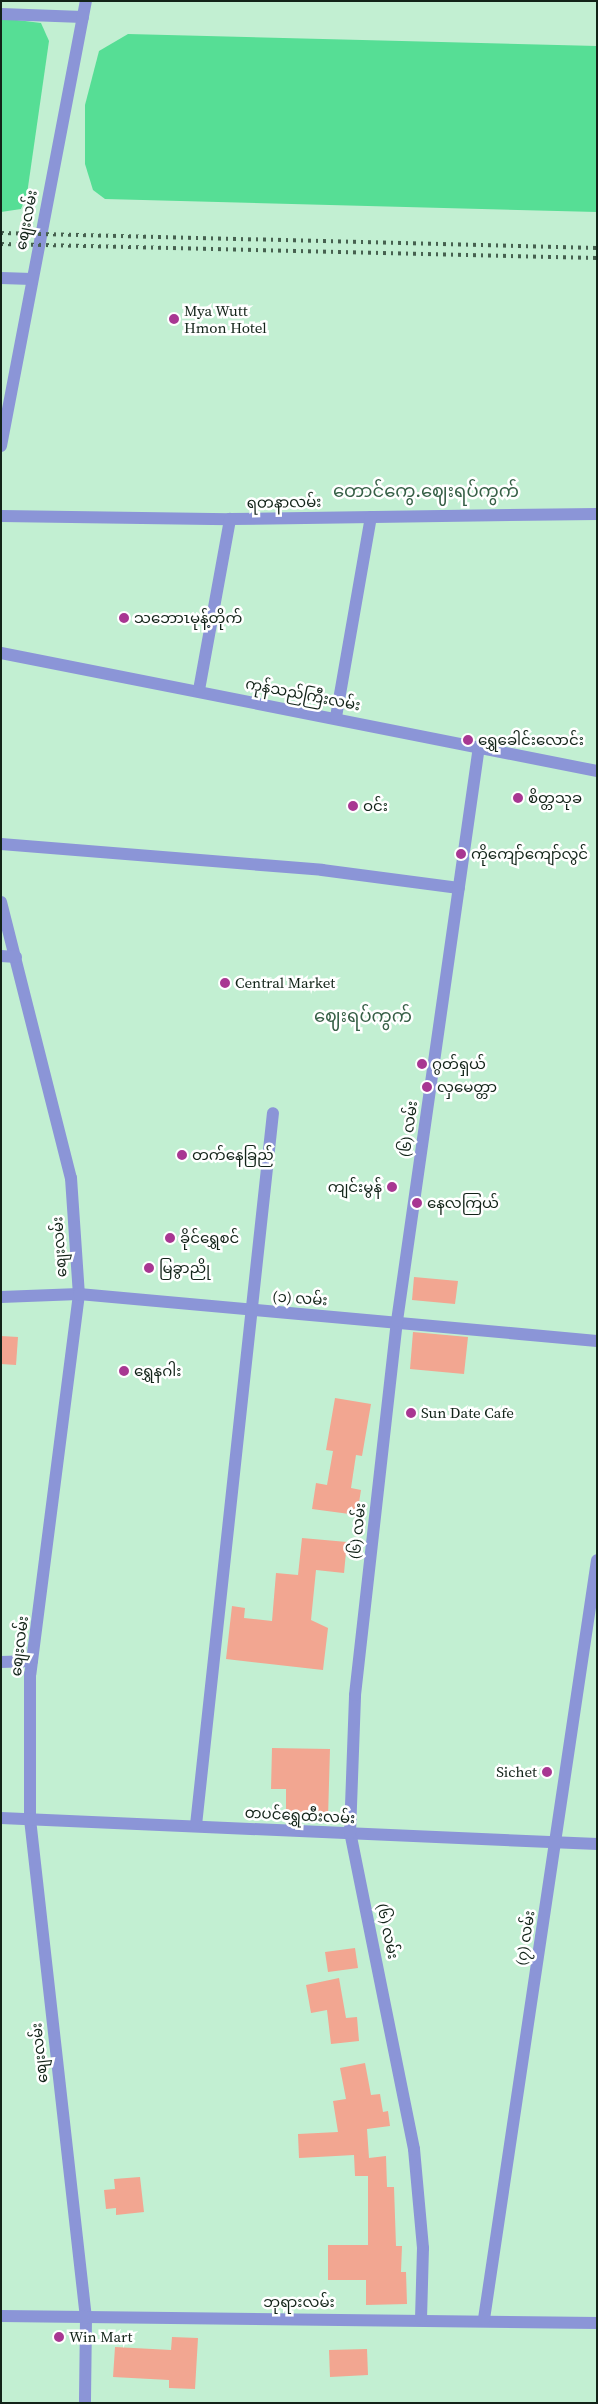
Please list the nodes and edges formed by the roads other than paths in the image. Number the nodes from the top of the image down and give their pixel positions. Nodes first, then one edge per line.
1 (86, 1) edge
2 (1, 14) edge
3 (83, 17) junction
4 (1, 278) edge
5 (32, 279) junction
6 (1, 446) edge
7 (597, 514) edge
8 (1, 516) edge
9 (371, 517) junction
10 (230, 519) junction
11 (1, 653) edge
12 (199, 690) junction
13 (336, 718) junction
14 (479, 746) junction
15 (597, 771) edge
16 (1, 844) edge
17 (459, 888) junction
18 (1, 902) edge
19 (1, 956) edge
20 (16, 957) junction
21 (273, 1113) dead end
22 (79, 1294) junction
23 (1, 1297) edge
24 (255, 1311) junction
25 (397, 1321) junction
26 (597, 1341) edge
27 (597, 1560) edge
28 (32, 1661) junction
29 (1, 1662) edge
30 (1, 1818) edge
31 (30, 1819) junction
32 (196, 1825) junction
33 (350, 1834) junction
34 (556, 1842) junction
35 (597, 1844) edge
36 (1, 2316) edge
37 (86, 2318) junction
38 (422, 2319) junction
39 (484, 2319) junction
40 (597, 2323) edge
41 (85, 2403) edge

1 - 3 street, စျေးလမ်း
2 - 3 street
3 - 5 street, စျေးလမ်း
4 - 5 street
5 - 6 street, စျေးလမ်း
7 - 9 street, ရတနာလမ်း
8 - 10 street, ရတနာလမ်း
9 - 10 street, ရတနာလမ်း
9 - 13 street
10 - 12 street
11 - 12 street, ကုန်သည်ကြီးလမ်း
12 - 13 street, ကုန်သည်ကြီးလမ်း
13 - 14 street, ကုန်သည်ကြီးလမ်း
14 - 15 street, ကုန်သည်ကြီးလမ်း
14 - 17 street, (၆) လမ်း
16 - 17 street
17 - 25 street, (၆) လမ်း
18 - 20 street, စျေးလမ်း
19 - 20 street
20 - 22 street, စျေးလမ်း
21 - 24 street
22 - 23 street, (၁) လမ်း
22 - 24 street, (၁) လမ်း
22 - 28 street, စျေးလမ်း
24 - 25 street, (၁) လမ်း
24 - 32 street
25 - 26 street, (၁) လမ်း
25 - 33 street, (၆) လမ်း
27 - 34 street, (၇) လမ်း
28 - 29 street
28 - 31 street, စျေးလမ်း
30 - 31 street, တပင်ရွှေထီးလမ်း
31 - 32 street, တပင်ရွှေထီးလမ်း
31 - 37 street, စျေးလမ်း
32 - 33 street, တပင်ရွှေထီးလမ်း
33 - 34 street, တပင်ရွှေထီးလမ်း
33 - 38 street, (၆) လမ်း
34 - 35 street, တပင်ရွှေထီးလမ်း
34 - 39 street, (၇) လမ်း
36 - 37 street, ဘုရားလမ်း
37 - 38 street, ဘုရားလမ်း
37 - 41 street, စျေးလမ်း
38 - 39 street, ဘုရားလမ်း
39 - 40 street, ဘုရားလမ်း

